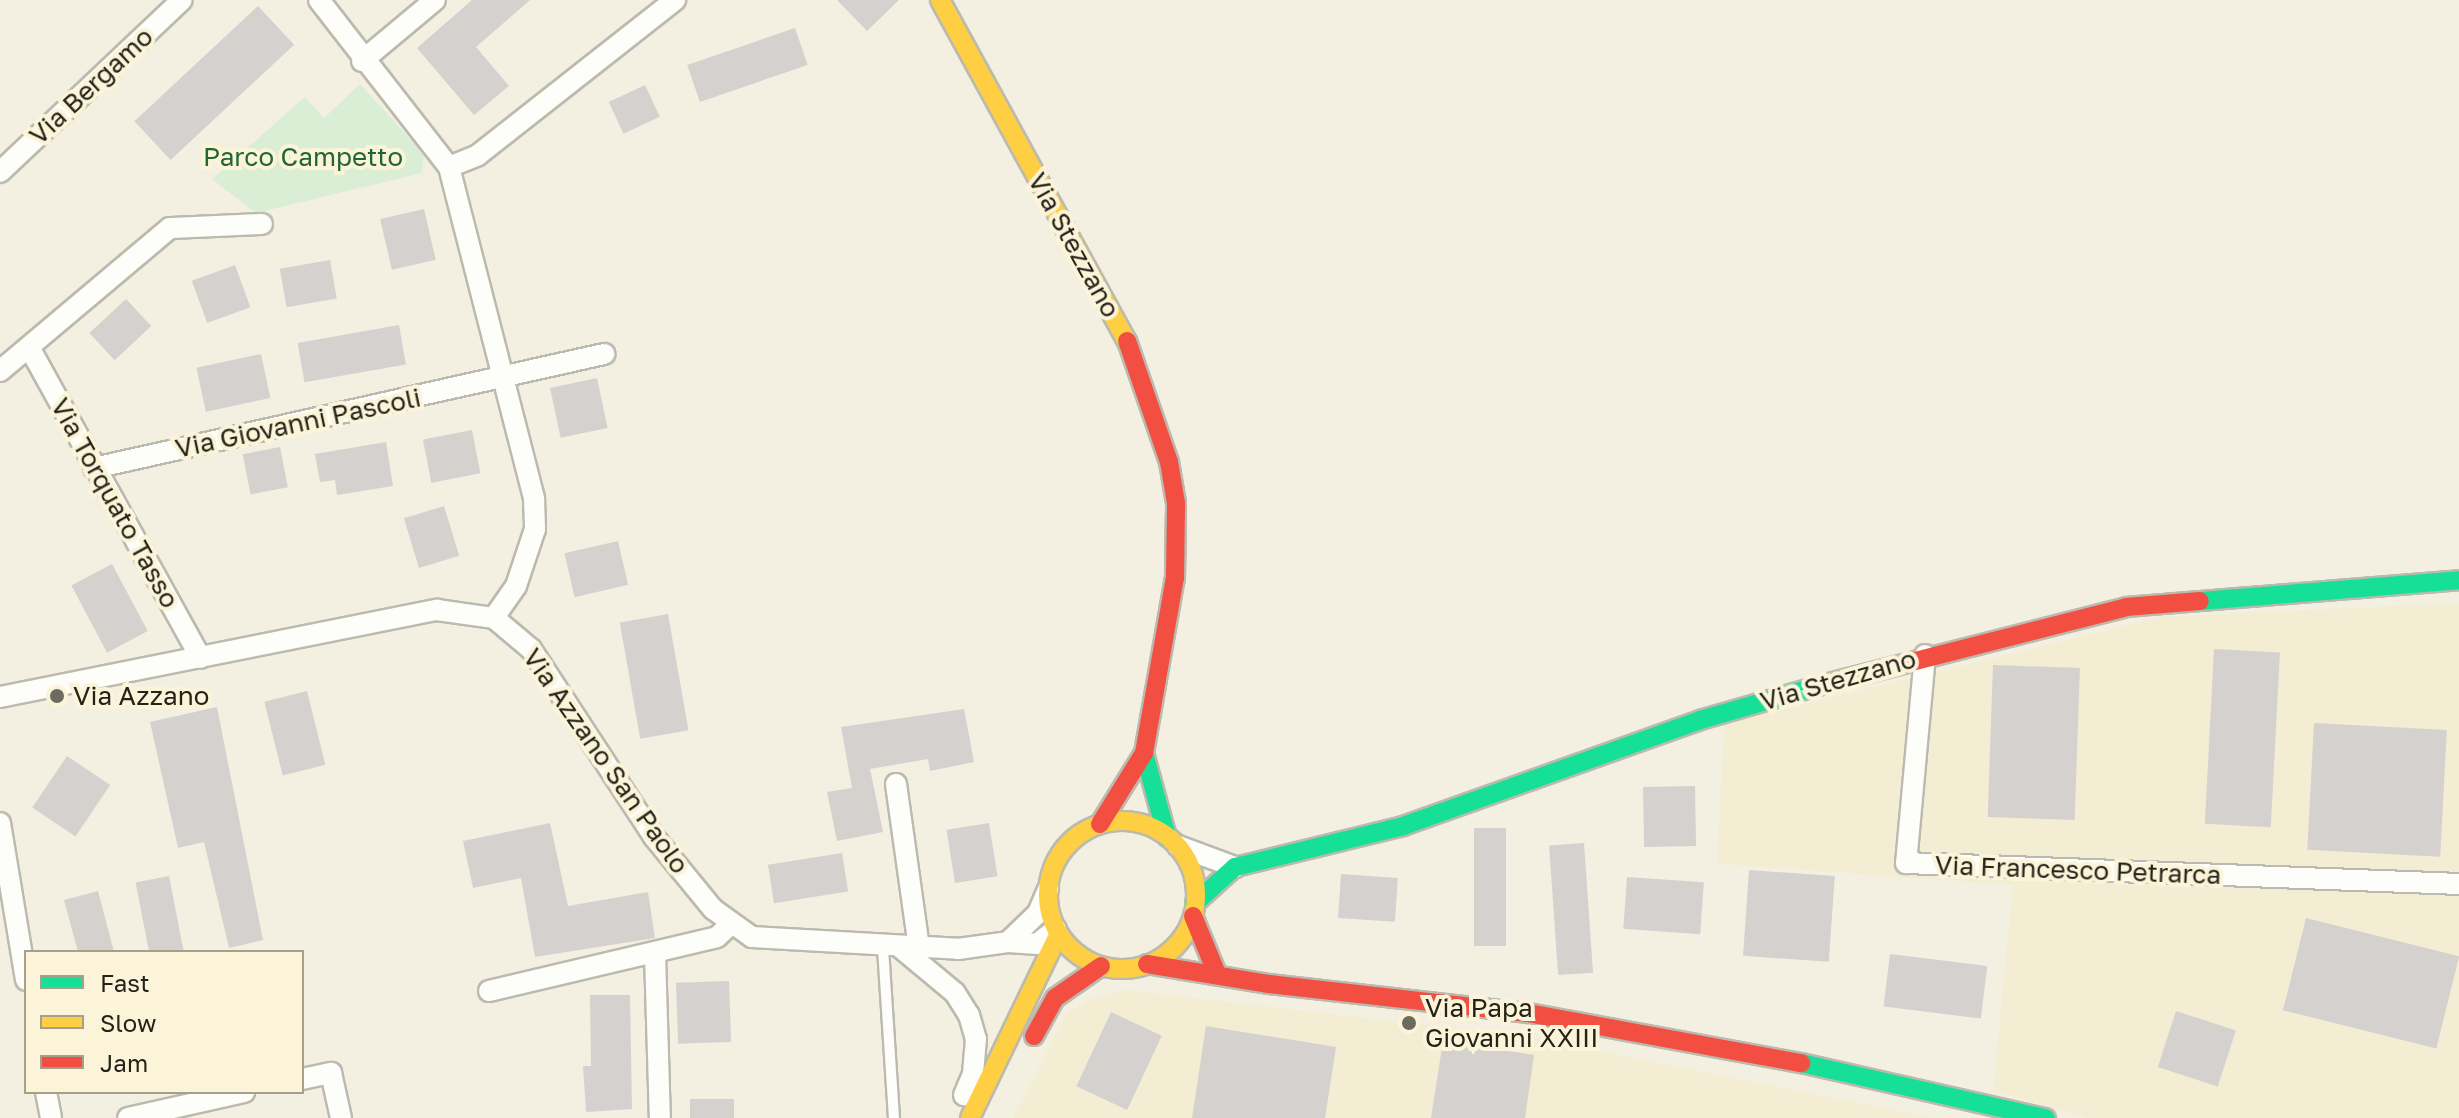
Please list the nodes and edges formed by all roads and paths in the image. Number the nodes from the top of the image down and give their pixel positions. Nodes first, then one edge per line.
1 (182, 0) edge
2 (319, 0) edge
3 (435, 0) edge
4 (675, 0) edge
5 (940, 0) edge
6 (362, 61) junction
7 (449, 167) junction
8 (1, 168) edge
9 (262, 224) dead end
10 (29, 347) junction
11 (604, 354) dead end
12 (0, 371) edge
13 (502, 378) junction
14 (94, 468) junction
15 (2459, 580) edge
16 (494, 618) junction
17 (1925, 655) junction
18 (201, 658) junction
19 (0, 697) edge
20 (1144, 753) junction
21 (896, 784) dead end
22 (0, 823) edge
23 (1100, 824) junction
24 (1172, 842) junction
25 (1235, 867) junction
26 (2459, 884) edge
27 (1048, 889) junction
28 (1194, 909) junction
29 (730, 925) junction
30 (1058, 931) junction
31 (1008, 942) junction
32 (901, 948) junction
33 (655, 954) junction
34 (1147, 964) junction
35 (1101, 966) junction
36 (24, 968) edge
37 (1217, 974) junction
38 (489, 991) dead end
39 (1026, 1051) dead end
40 (1012, 1078) dead end
41 (304, 1079) edge
42 (46, 1094) edge
43 (235, 1094) edge
44 (51, 1118) edge
45 (128, 1118) edge
46 (341, 1118) edge
47 (660, 1118) edge
48 (894, 1118) edge
49 (955, 1118) edge
50 (970, 1118) edge
51 (991, 1118) edge
52 (2046, 1118) edge

1 - 8 street, Via Bergamo
2 - 6 street
3 - 6 street
4 - 7 street
5 - 20 street, Via Stezzano
6 - 7 street
7 - 13 street
9 - 10 street
10 - 12 street
10 - 14 street, Via Torquato Tasso
11 - 13 street, Via Giovanni Pascoli
13 - 14 street, Via Giovanni Pascoli
13 - 16 street
14 - 18 street, Via Torquato Tasso
15 - 17 street, Via Stezzano
16 - 18 street
16 - 29 street, Via Azzano San Paolo
17 - 25 street, Via Stezzano
17 - 26 street, Via Francesco Petrarca
18 - 19 street
20 - 23 street
20 - 24 street
21 - 32 street
22 - 36 street
23 - 24 street
23 - 27 street
24 - 25 street
24 - 28 street
25 - 28 street, Via Stezzano
27 - 30 street
27 - 31 street
28 - 34 street
28 - 37 street
29 - 32 street, Via Azzano San Paolo
29 - 33 street
30 - 31 street, Via Azzano San Paolo
30 - 35 street
30 - 50 street
31 - 32 street, Via Azzano San Paolo
32 - 48 lane
32 - 49 street
33 - 38 street
33 - 47 street
34 - 35 street
34 - 37 street
35 - 39 street
37 - 52 street
40 - 51 street
41 - 46 street
42 - 44 street
43 - 45 street

